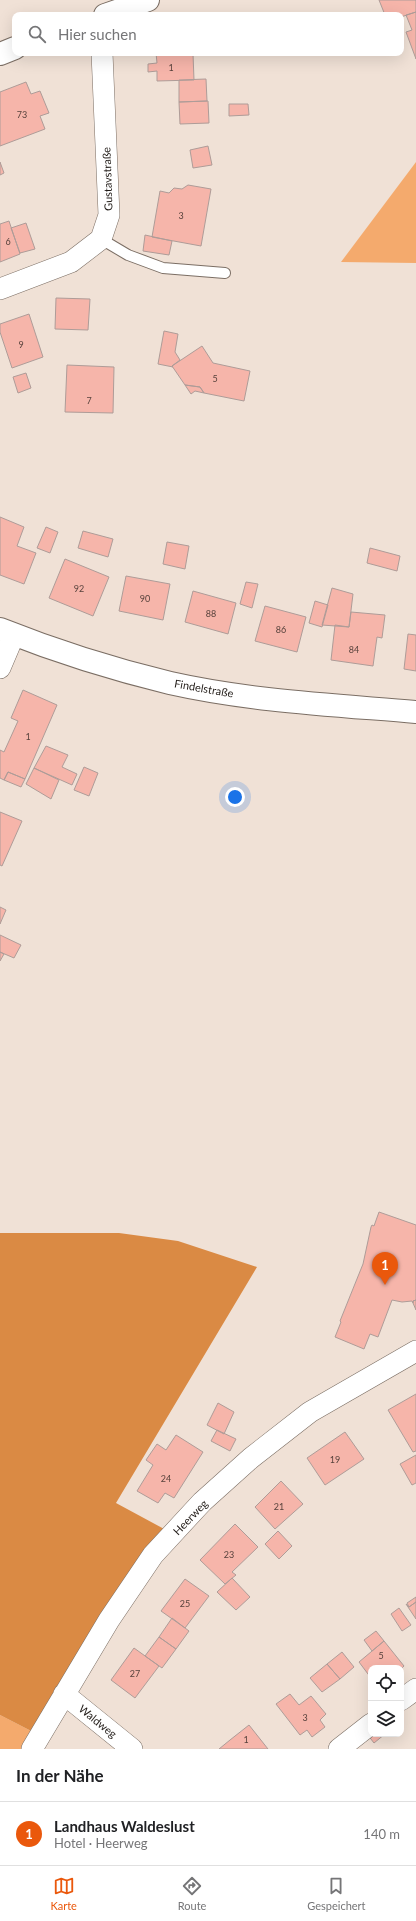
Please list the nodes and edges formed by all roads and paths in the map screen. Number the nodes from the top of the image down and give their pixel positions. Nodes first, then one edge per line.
1 (148, 0) edge
2 (114, 12) edge
3 (12, 49) edge
4 (0, 54) edge
5 (102, 56) edge
6 (101, 239) junction
7 (225, 273) dead end
8 (0, 289) edge
9 (7, 632) edge
10 (0, 668) edge
11 (416, 712) edge
12 (416, 1351) edge
13 (416, 1689) edge
14 (64, 1694) junction
15 (404, 1698) edge
16 (368, 1726) edge
17 (32, 1749) edge
18 (132, 1749) edge
19 (339, 1749) edge

1 - 2 street
3 - 4 street
5 - 6 street, Gustavstraße
6 - 7 lane
6 - 8 street
9 - 10 street
9 - 11 street, Findelstraße
12 - 14 street, Heerweg
13 - 15 street
14 - 17 street, Heerweg
14 - 18 street, Waldweg
16 - 19 street

